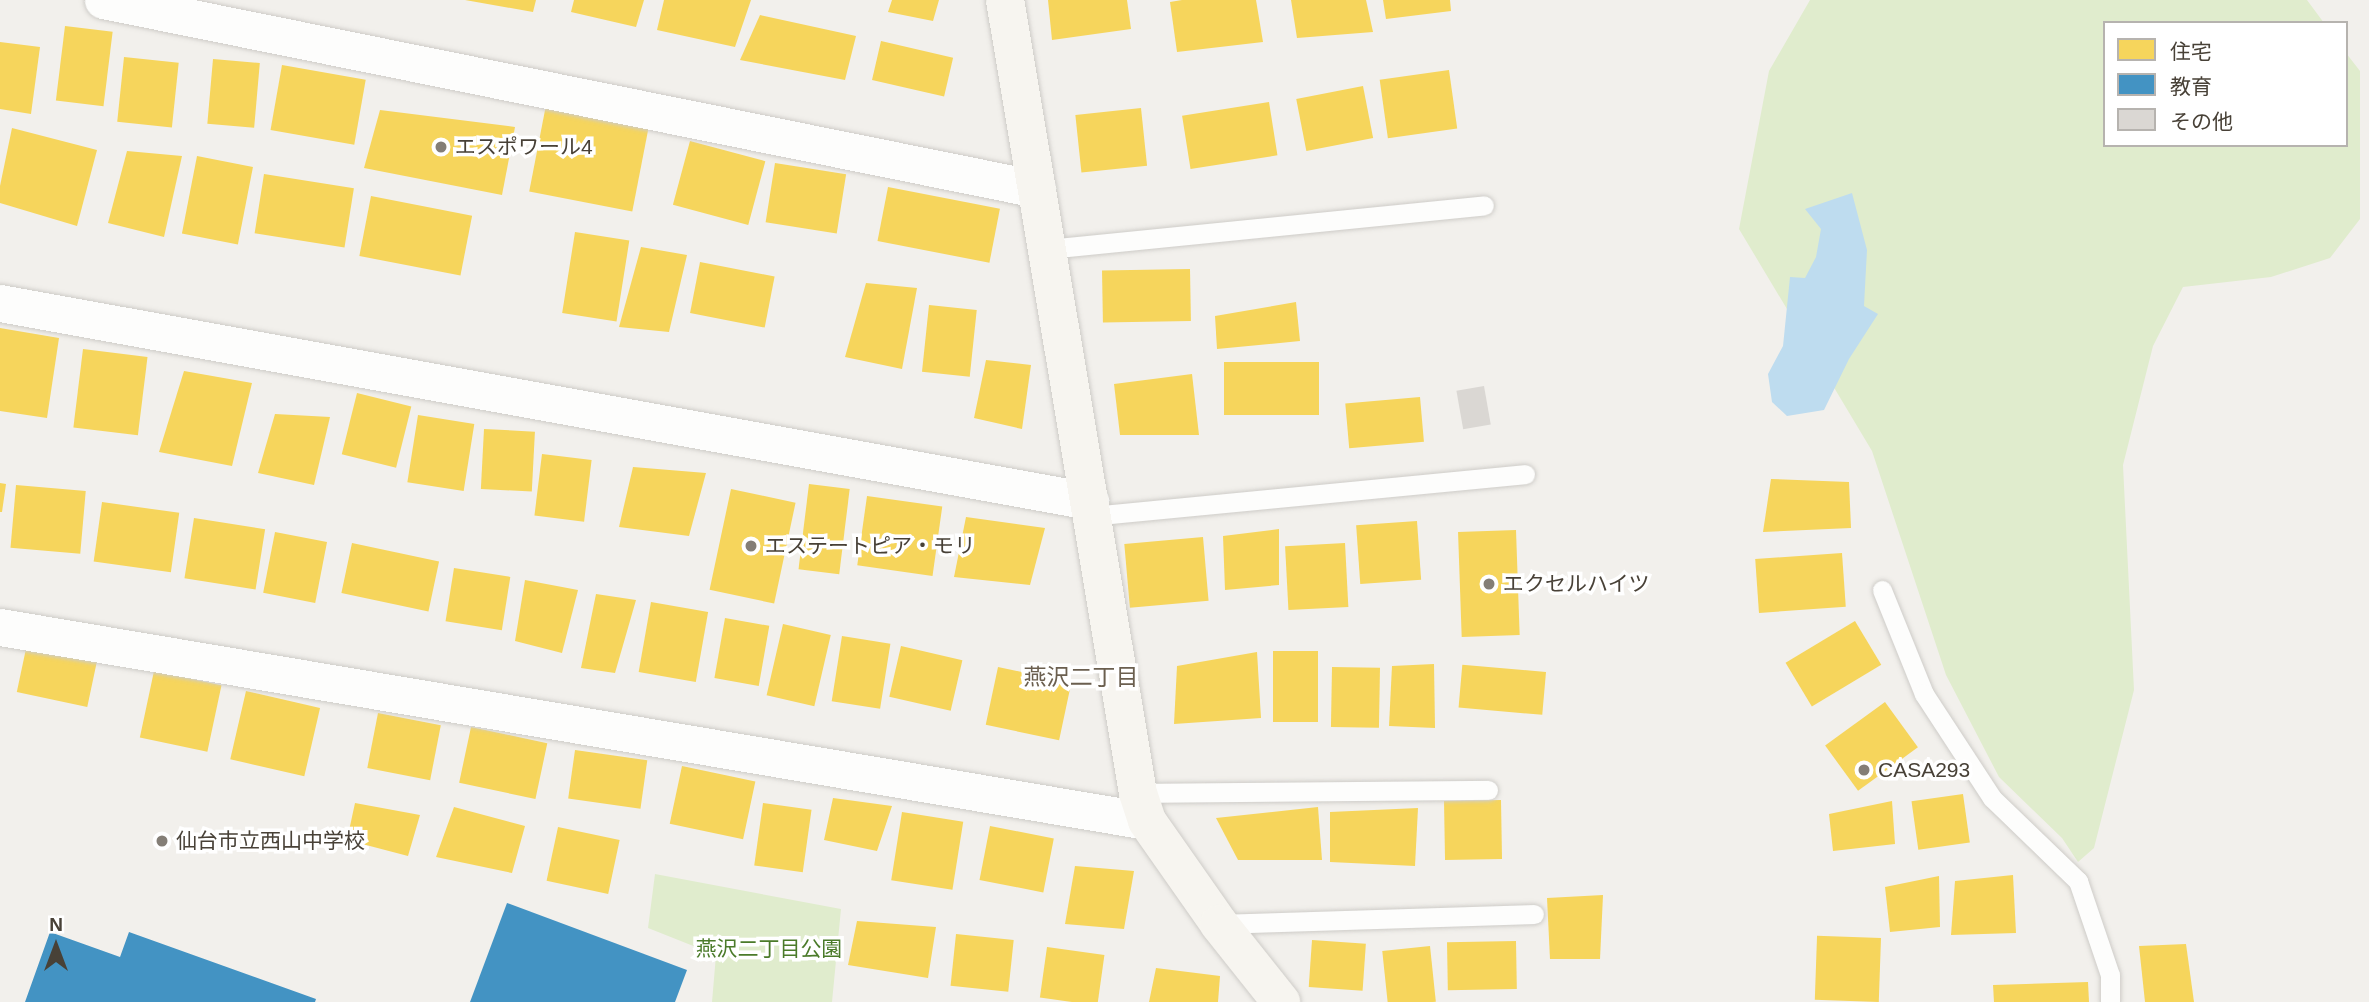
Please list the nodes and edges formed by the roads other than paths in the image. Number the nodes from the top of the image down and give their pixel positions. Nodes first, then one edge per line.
1 (103, 0) edge
2 (1005, 0) edge
3 (1037, 189) junction
4 (1484, 205) dead end
5 (1047, 249) junction
6 (0, 303) edge
7 (1525, 474) dead end
8 (1090, 509) junction
9 (1882, 590) dead end
10 (0, 627) edge
11 (1488, 790) dead end
12 (1143, 807) junction
13 (1534, 914) dead end
14 (1219, 924) junction
15 (1282, 1002) edge
16 (2110, 1002) edge

1 - 3 street
2 - 3 street
3 - 5 street
4 - 5 lane
5 - 8 street
6 - 8 street
7 - 8 lane
8 - 12 street
9 - 16 lane
10 - 12 street
11 - 12 lane
12 - 14 street
13 - 14 lane
14 - 15 street

